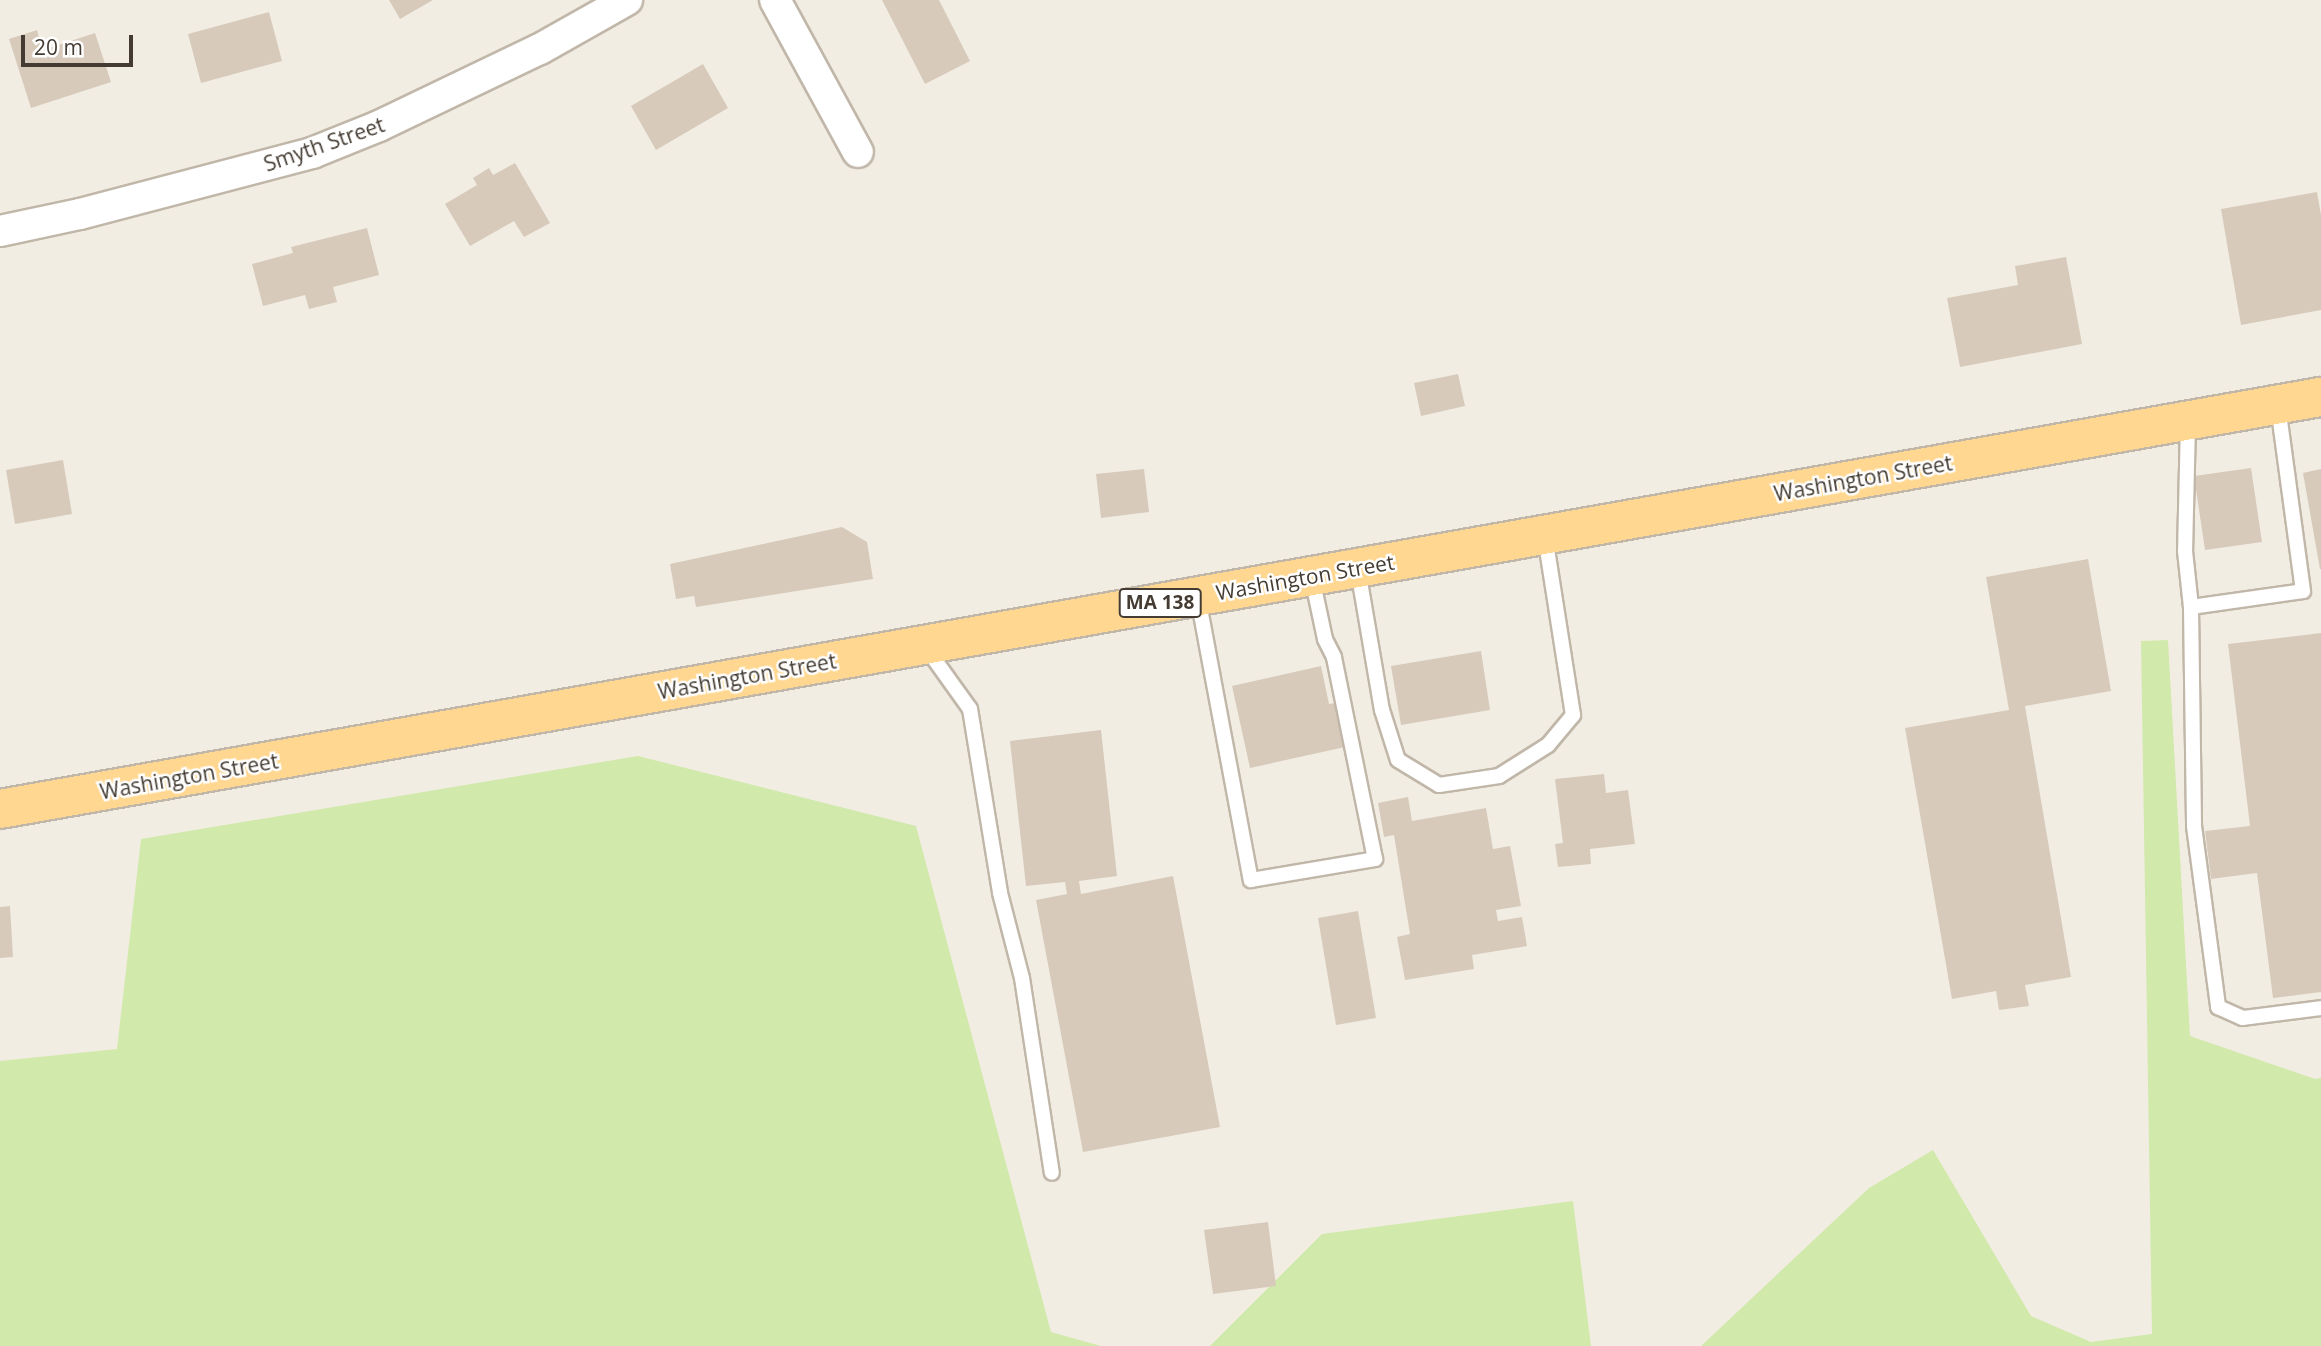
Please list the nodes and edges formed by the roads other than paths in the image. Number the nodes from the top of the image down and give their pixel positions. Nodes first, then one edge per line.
1 (627, 0) edge
2 (775, 0) edge
3 (858, 152) dead end
4 (0, 231) edge
5 (2321, 397) edge
6 (2278, 405) junction
7 (2188, 421) junction
8 (1545, 535) junction
9 (1358, 568) junction
10 (1312, 576) junction
11 (1198, 596) junction
12 (2191, 607) junction
13 (924, 645) junction
14 (0, 809) edge
15 (2321, 1008) edge
16 (1052, 1173) dead end

1 - 4 street, Smyth Street
2 - 3 street
5 - 6 main road, Washington Street / MA 138
6 - 7 main road, Washington Street / MA 138
6 - 12 lane
7 - 8 main road, Washington Street / MA 138
7 - 12 lane
8 - 9 main road, Washington Street / MA 138
8 - 9 lane
9 - 10 main road, Washington Street / MA 138
10 - 11 main road, Washington Street / MA 138
10 - 11 lane
11 - 13 main road, Washington Street / MA 138
12 - 15 lane
13 - 14 main road, Washington Street / MA 138
13 - 16 lane

